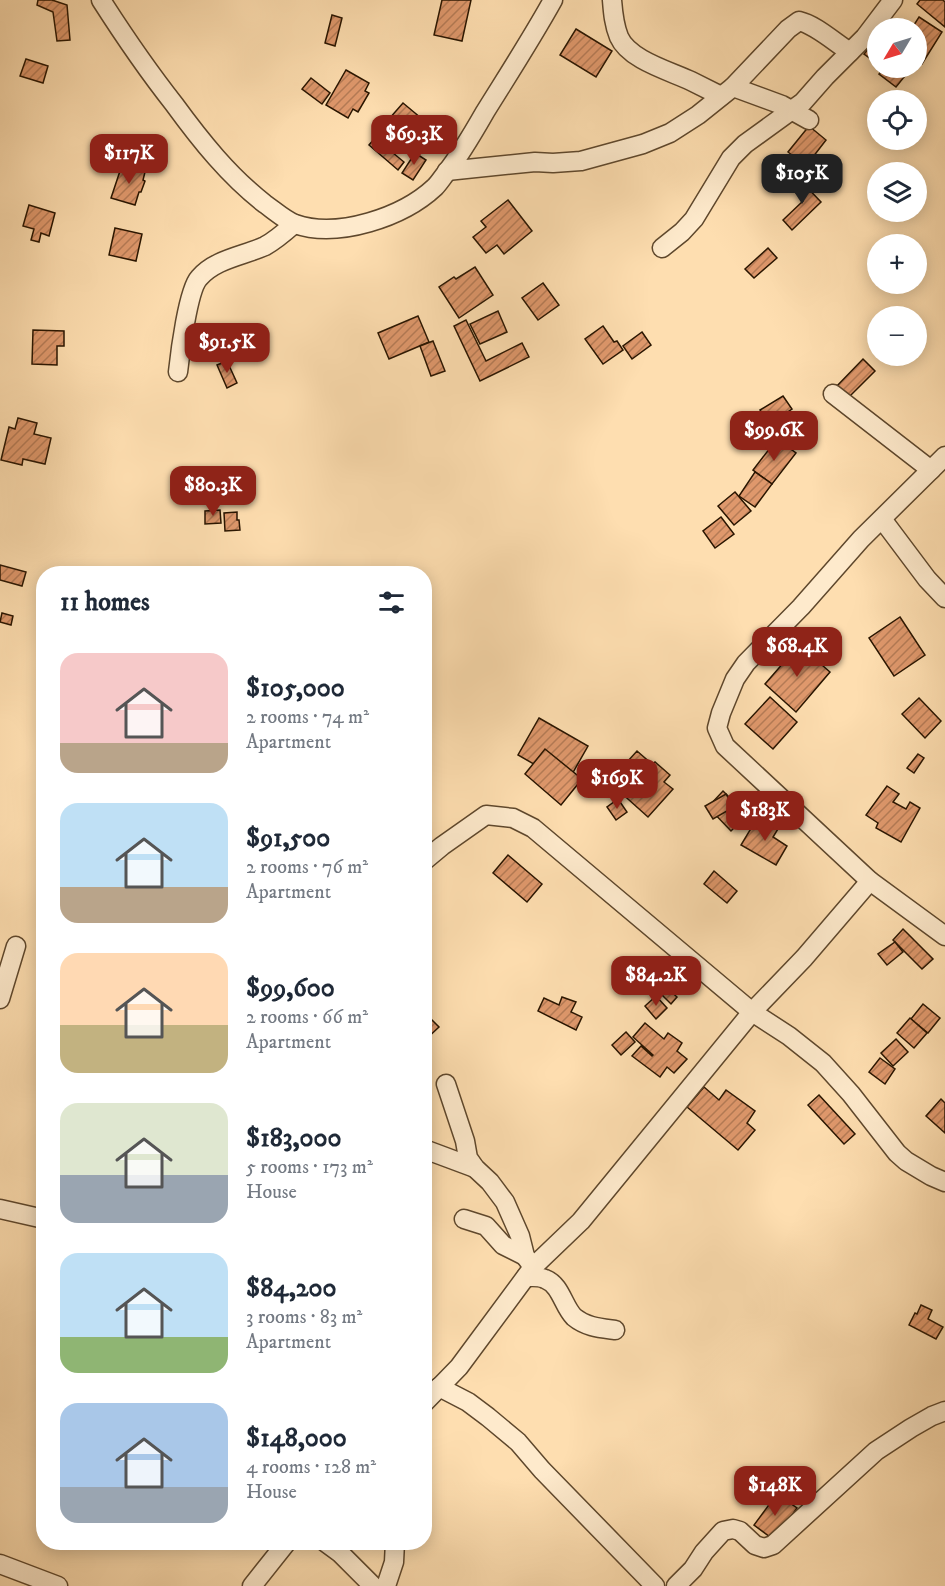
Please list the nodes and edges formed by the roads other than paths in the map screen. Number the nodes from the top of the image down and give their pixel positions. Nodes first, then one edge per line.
1 (101, 0) edge
2 (554, 0) edge
3 (612, 0) edge
4 (893, 0) edge
5 (850, 52) junction
6 (727, 92) junction
7 (792, 110) junction
8 (809, 120) dead end
9 (447, 171) junction
10 (294, 224) junction
11 (662, 248) dead end
12 (178, 372) dead end
13 (833, 394) dead end
14 (945, 456) edge
15 (931, 470) junction
16 (882, 519) junction
17 (945, 598) edge
18 (432, 854) edge
19 (870, 881) junction
20 (945, 936) edge
21 (16, 946) dead end
22 (0, 999) edge
23 (752, 1012) junction
24 (446, 1084) dead end
25 (432, 1152) edge
26 (475, 1168) junction
27 (945, 1182) edge
28 (0, 1209) edge
29 (36, 1217) edge
30 (464, 1219) dead end
31 (528, 1267) junction
32 (615, 1330) dead end
33 (440, 1387) junction
34 (432, 1395) edge
35 (945, 1411) edge
36 (281, 1550) edge
37 (336, 1550) edge
38 (395, 1550) edge
39 (0, 1564) edge
40 (58, 1586) edge
41 (252, 1586) edge
42 (374, 1586) edge
43 (386, 1586) edge
44 (655, 1586) edge
45 (676, 1586) edge

1 - 10 street
2 - 9 street
3 - 6 street
4 - 5 street
5 - 6 street
5 - 7 street
6 - 7 street
6 - 9 street
7 - 8 street
7 - 11 street
9 - 10 street
10 - 12 street
13 - 15 street
14 - 15 street
15 - 16 street
16 - 17 street
16 - 19 street
18 - 23 street
19 - 20 street
19 - 23 street
21 - 22 street
23 - 27 street
23 - 31 street
24 - 26 street
25 - 26 street
26 - 31 street
28 - 29 street
30 - 31 street
31 - 32 street
31 - 33 street
33 - 34 street
33 - 44 street
35 - 45 street
36 - 41 street
37 - 42 street
38 - 43 street
39 - 40 street

